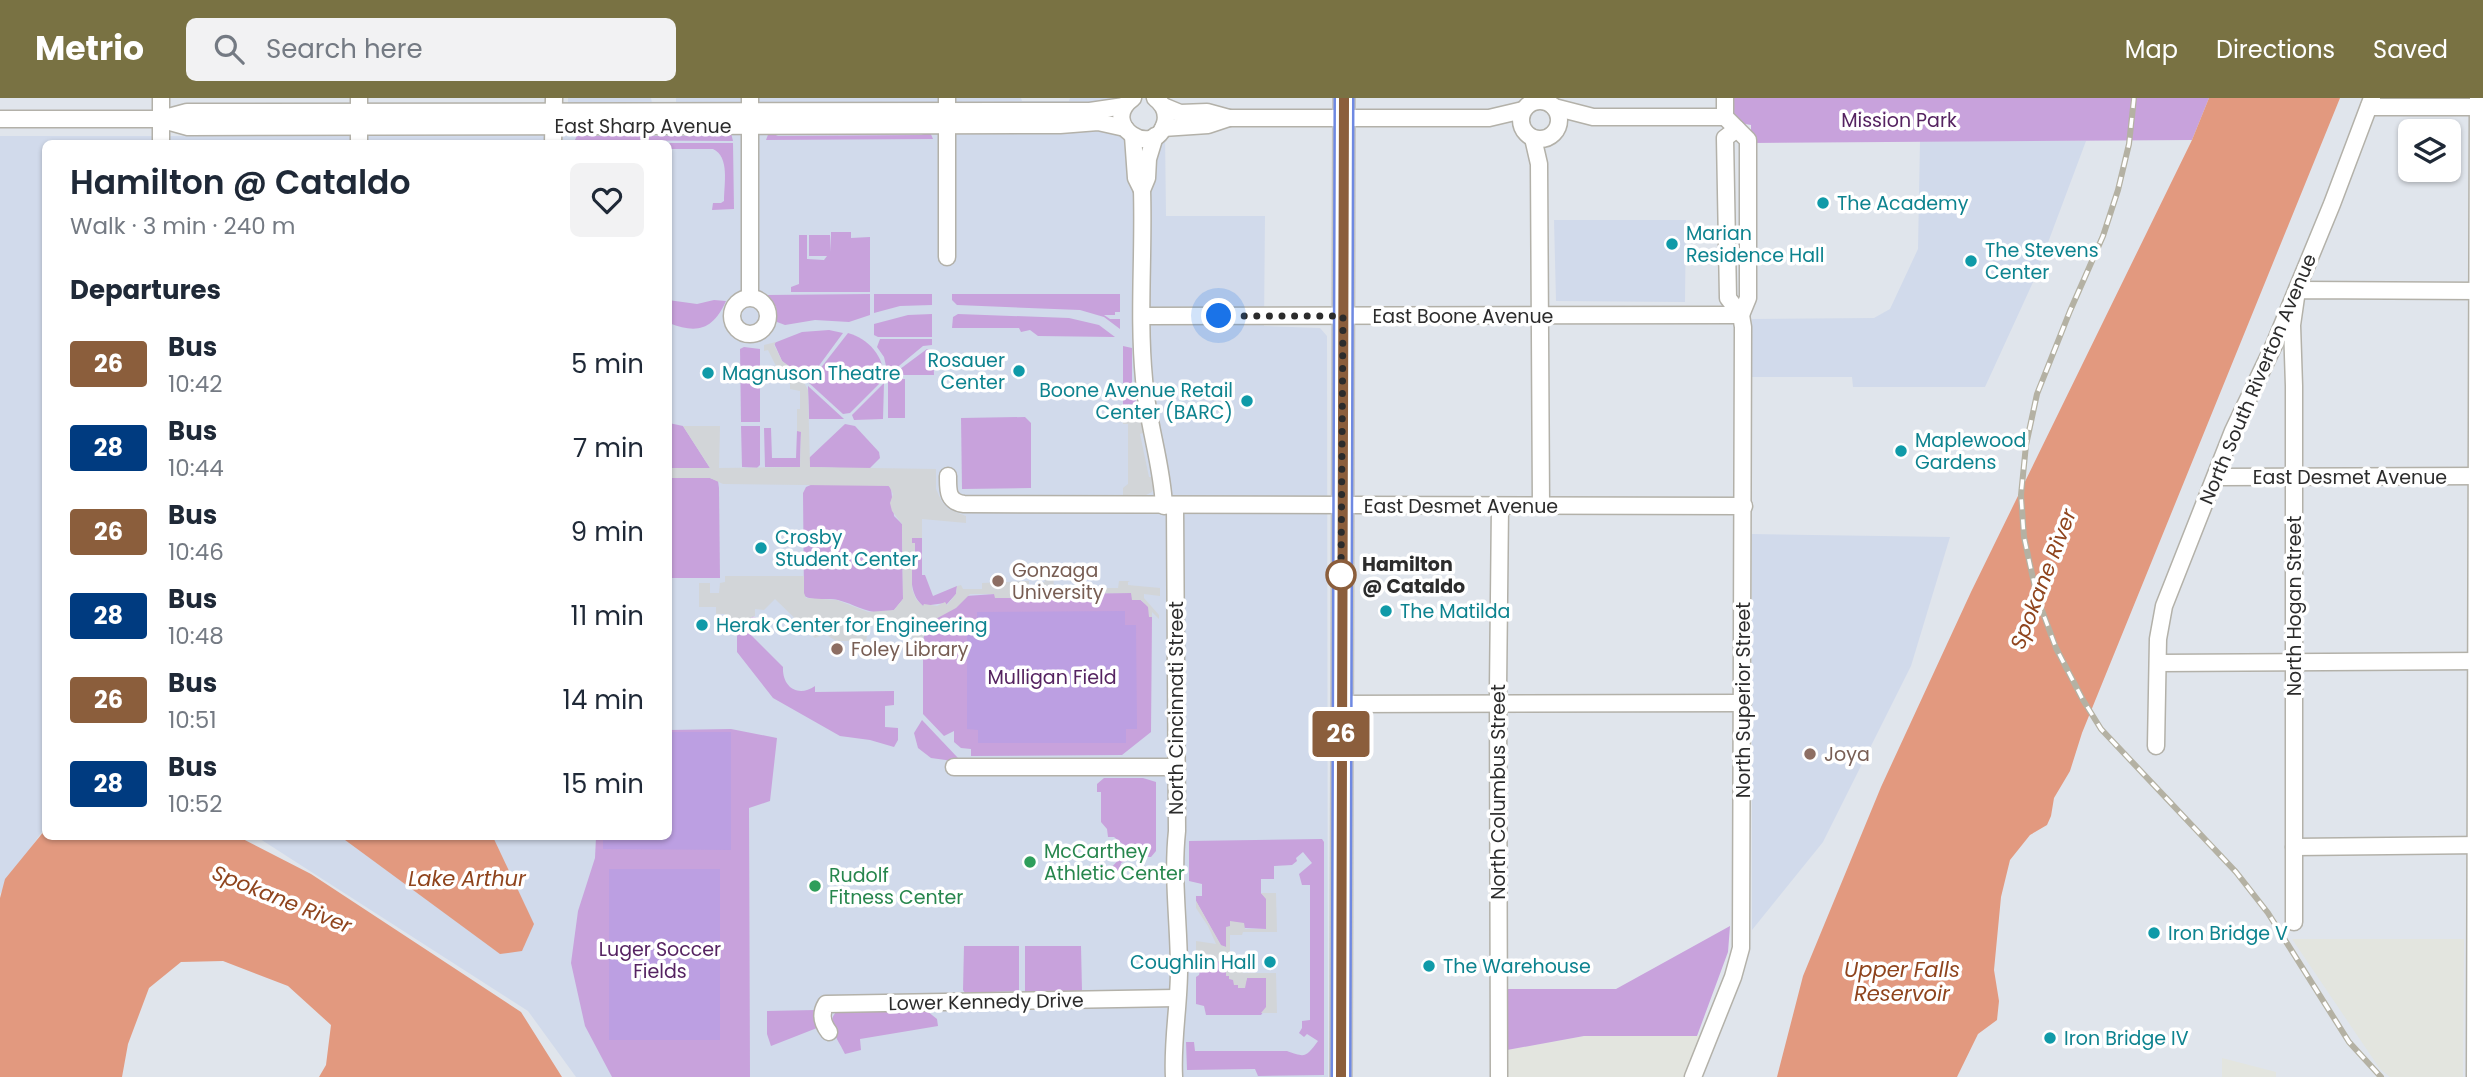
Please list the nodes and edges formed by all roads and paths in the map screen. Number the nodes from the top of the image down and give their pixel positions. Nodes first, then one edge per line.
1 (161, 98) edge
2 (1725, 98) edge
3 (1128, 102) edge
4 (1159, 102) edge
5 (1545, 102) edge
6 (2370, 102) edge
7 (2479, 104) edge
8 (1344, 108) edge
9 (1523, 110) junction
10 (359, 112) edge
11 (553, 112) edge
12 (750, 112) edge
13 (947, 112) edge
14 (1593, 117) junction
15 (1725, 117) junction
16 (1229, 118) junction
17 (1489, 118) junction
18 (0, 119) edge
19 (161, 119) junction
20 (1129, 132) junction
21 (1159, 132) junction
22 (1541, 135) junction
23 (161, 140) edge
24 (359, 140) edge
25 (553, 140) edge
26 (1142, 190) junction
27 (947, 257) dead end
28 (2297, 290) junction
29 (2480, 291) edge
30 (750, 297) dead end
31 (1741, 315) junction
32 (1143, 316) junction
33 (1343, 316) junction
34 (1540, 316) junction
35 (948, 475) dead end
36 (2480, 476) edge
37 (2217, 477) junction
38 (2294, 477) junction
39 (1169, 506) junction
40 (1341, 506) junction
41 (1500, 506) junction
42 (1541, 506) junction
43 (1744, 506) junction
44 (2480, 661) edge
45 (2158, 663) junction
46 (2294, 663) junction
47 (1341, 704) junction
48 (1743, 704) junction
49 (1498, 705) junction
50 (2156, 746) dead end
51 (954, 767) dead end
52 (1177, 767) junction
53 (2479, 845) edge
54 (2294, 847) junction
55 (2294, 922) dead end
56 (1176, 998) junction
57 (2479, 1021) edge
58 (829, 1032) dead end
59 (1174, 1077) edge
60 (1341, 1077) edge
61 (1499, 1077) edge
62 (1693, 1077) edge
63 (2475, 1077) edge

1 - 19 street
2 - 15 street
3 - 13 street, East Sharp Avenue
3 - 20 street, North Cincinnati Street
4 - 16 street
4 - 21 street, North Cincinnati Street
5 - 9 street
5 - 14 street
5 - 22 street
6 - 7 street
6 - 28 street, North South Riverton Avenue
7 - 29 street
8 - 16 street
8 - 17 street
8 - 33 main road
9 - 17 street
9 - 22 street
10 - 11 street, East Sharp Avenue
10 - 19 street, East Sharp Avenue
10 - 24 street
11 - 12 street, East Sharp Avenue
11 - 25 street
12 - 13 street, East Sharp Avenue
12 - 30 street
13 - 20 street, East Sharp Avenue
13 - 27 street
14 - 15 street
14 - 22 street
15 - 31 street, North Superior Street
16 - 21 street
17 - 22 street
18 - 19 street, East Sharp Avenue
19 - 23 street
20 - 21 street, East Sharp Avenue
20 - 26 street, North Cincinnati Street
21 - 26 street, North Cincinnati Street
22 - 34 street
26 - 32 street, North Cincinnati Street
28 - 29 street
28 - 37 street, North South Riverton Avenue
28 - 38 street, North Hogan Street
29 - 36 street
31 - 34 street, East Boone Avenue
31 - 43 street, North Superior Street
32 - 33 street, East Boone Avenue
32 - 39 street, North Cincinnati Street
33 - 34 street, East Boone Avenue
33 - 40 main road
34 - 42 street
35 - 39 street, East Desmet Avenue
36 - 38 street, East Desmet Avenue
36 - 44 street
37 - 38 street, East Desmet Avenue
37 - 45 street, North South Riverton Avenue
38 - 46 street, North Hogan Street
39 - 40 street, East Desmet Avenue
39 - 52 street, North Cincinnati Street
40 - 41 street, East Desmet Avenue
40 - 47 main road
41 - 42 street, East Desmet Avenue
41 - 49 street, North Columbus Street
42 - 43 street, East Desmet Avenue
43 - 48 street, North Superior Street
44 - 46 street
44 - 53 street
45 - 46 street
45 - 50 street, North South Riverton Avenue
46 - 54 street, North Hogan Street
47 - 49 street
47 - 60 main road
48 - 49 street
48 - 62 street, North Superior Street
49 - 61 street, North Columbus Street
51 - 52 street
52 - 56 street, North Cincinnati Street
53 - 54 street
53 - 57 street
54 - 55 street, North Hogan Street
56 - 58 street, Lower Kennedy Drive
56 - 59 street, North Cincinnati Street
57 - 63 street

